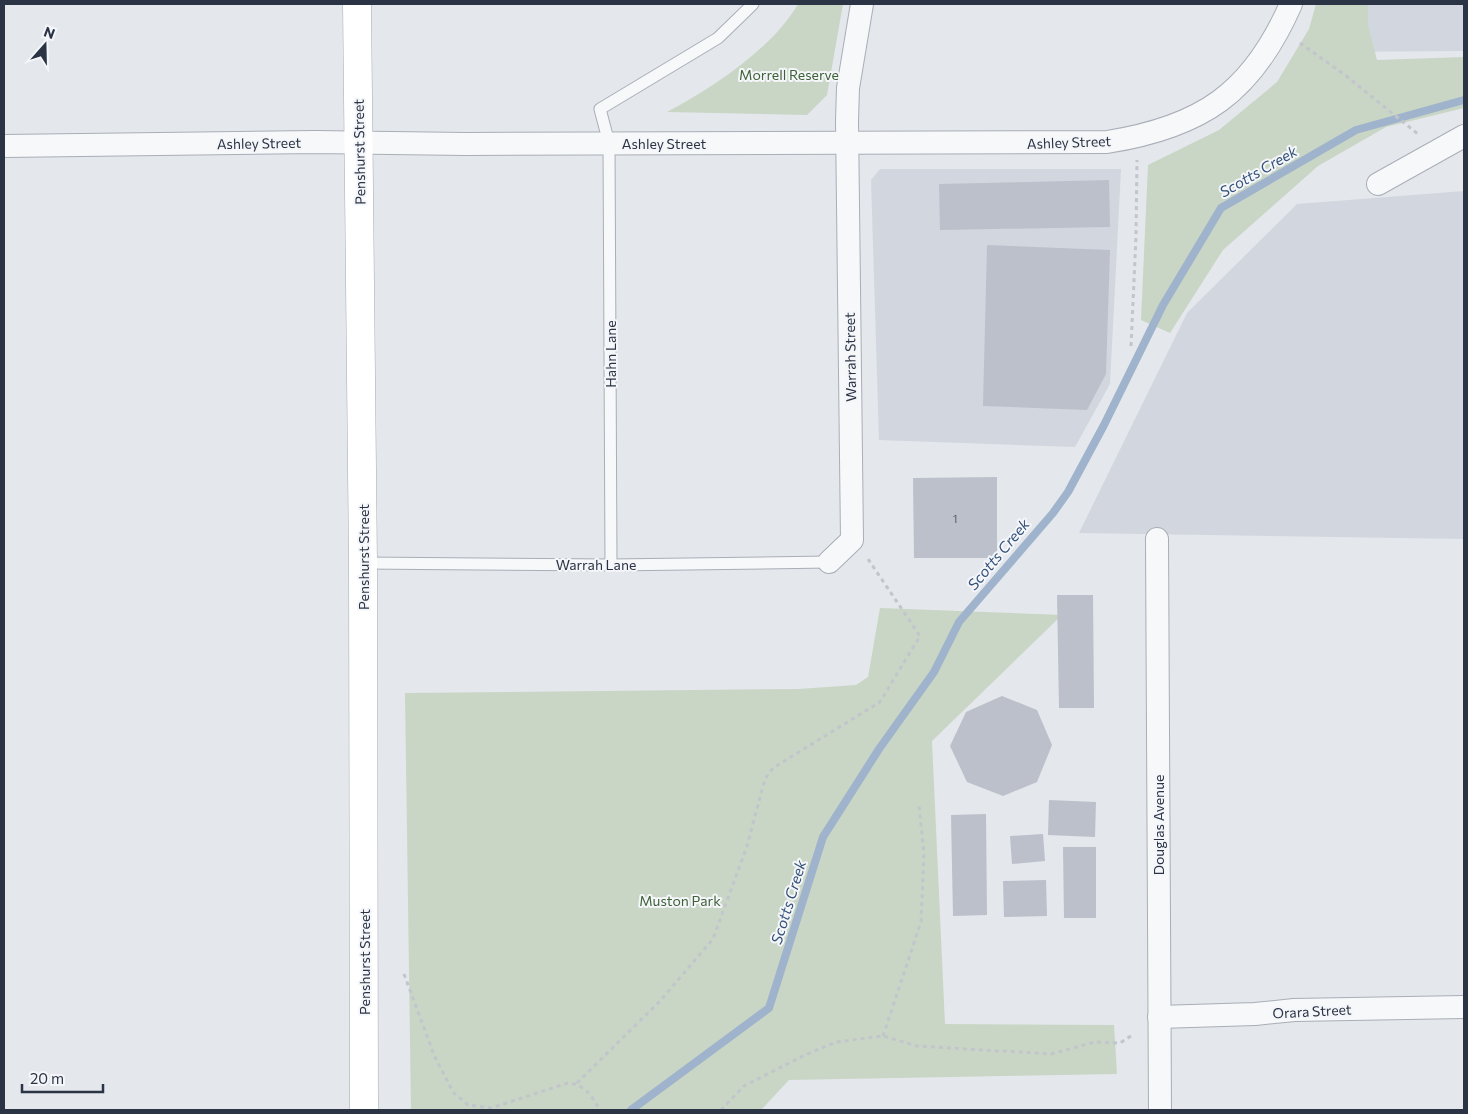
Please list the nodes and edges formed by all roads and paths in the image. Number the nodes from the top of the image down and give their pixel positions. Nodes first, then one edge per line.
1 (357, 4) edge
2 (753, 4) edge
3 (862, 4) edge
4 (1291, 4) edge
5 (1280, 29) junction
6 (1412, 128) dead end
7 (1464, 136) edge
8 (1137, 137) junction
9 (359, 142) junction
10 (609, 143) junction
11 (847, 143) junction
12 (4, 146) edge
13 (1378, 184) dead end
14 (1130, 346) dead end
15 (852, 540) junction
16 (1157, 540) dead end
17 (829, 562) joint
18 (363, 563) junction
19 (612, 565) junction
20 (920, 805) dead end
21 (404, 974) dead end
22 (1464, 1007) edge
23 (1159, 1017) junction
24 (883, 1036) junction
25 (577, 1084) junction
26 (364, 1110) edge
27 (600, 1110) edge
28 (721, 1110) edge
29 (1160, 1110) edge

1 - 9 main road, Penshurst Street
2 - 10 lane, Hahn Lane
3 - 11 street, Warrah Street
4 - 5 street, Ashley Street
5 - 6 path
5 - 8 street, Ashley Street
7 - 13 street
8 - 11 street, Ashley Street
8 - 14 path
9 - 10 street, Ashley Street
9 - 12 street, Ashley Street
9 - 18 main road, Penshurst Street
10 - 11 street, Ashley Street
10 - 19 lane, Hahn Lane
11 - 15 street, Warrah Street
15 - 17 street
15 - 25 path
16 - 23 street, Douglas Avenue
17 - 19 lane, Warrah Lane
18 - 19 lane, Warrah Lane
18 - 26 main road, Penshurst Street
20 - 24 path
21 - 25 path
22 - 23 street, Orara Street
23 - 24 path
23 - 29 street, Douglas Avenue
24 - 28 path
25 - 27 path

